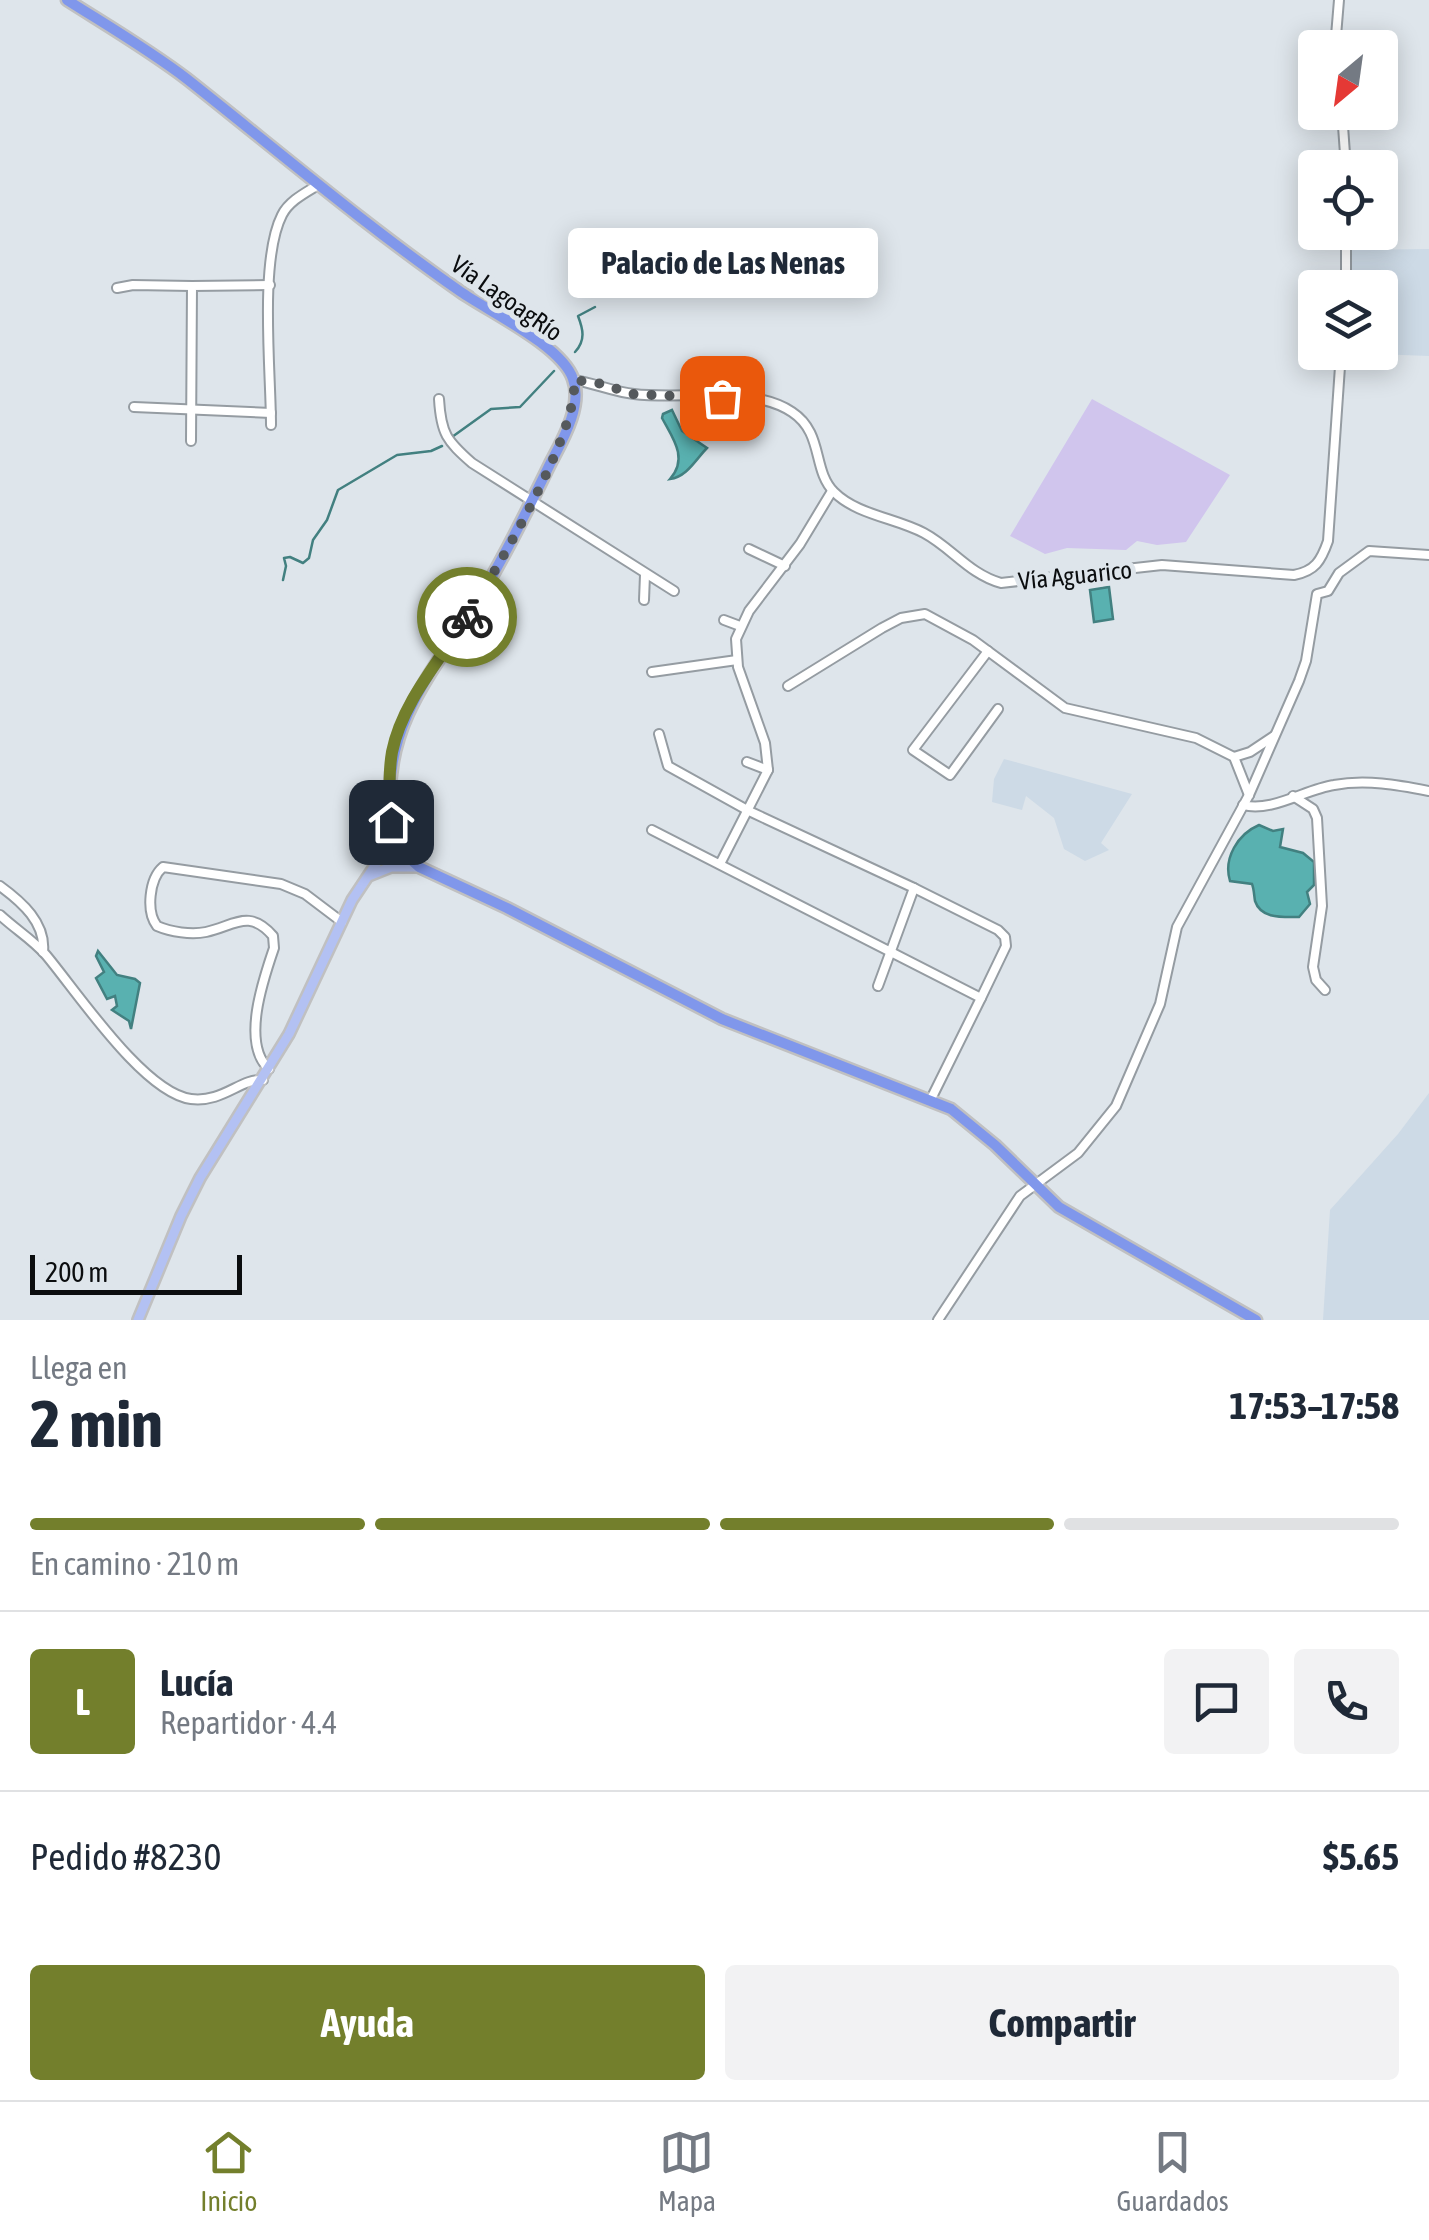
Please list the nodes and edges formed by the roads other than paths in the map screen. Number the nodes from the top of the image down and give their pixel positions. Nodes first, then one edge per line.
1 (67, 0) edge
2 (1340, 0) edge
3 (1336, 30) edge
4 (318, 185) junction
5 (270, 284) junction
6 (192, 286) junction
7 (118, 288) dead end
8 (1340, 370) edge
9 (574, 380) junction
10 (440, 400) dead end
11 (134, 407) dead end
12 (190, 410) junction
13 (271, 413) junction
14 (272, 425) dead end
15 (191, 441) dead end
16 (832, 490) junction
17 (532, 499) junction
18 (749, 549) dead end
19 (1429, 555) edge
20 (785, 566) junction
21 (645, 575) junction
22 (674, 591) dead end
23 (644, 600) dead end
24 (724, 620) dead end
25 (740, 626) junction
26 (988, 651) junction
27 (737, 660) junction
28 (652, 672) dead end
29 (788, 686) dead end
30 (998, 710) dead end
31 (659, 734) dead end
32 (1276, 735) junction
33 (1234, 757) junction
34 (747, 762) dead end
35 (768, 770) junction
36 (1429, 791) edge
37 (1248, 795) junction
38 (1294, 796) junction
39 (1243, 805) junction
40 (749, 811) junction
41 (391, 822) junction
42 (652, 830) dead end
43 (720, 864) junction
44 (419, 867) junction
45 (369, 877) junction
46 (0, 886) edge
47 (914, 888) junction
48 (0, 915) edge
49 (342, 922) junction
50 (43, 952) junction
51 (890, 952) junction
52 (878, 986) dead end
53 (1325, 990) dead end
54 (981, 998) junction
55 (270, 1069) junction
56 (263, 1080) junction
57 (931, 1099) junction
58 (1035, 1184) junction
59 (138, 1320) edge
60 (938, 1320) edge
61 (1256, 1320) edge

1 - 4 highway, Vía LagoagRío
2 - 3 street
4 - 5 street
4 - 9 highway, Vía LagoagRío
5 - 6 street
5 - 13 street
6 - 7 street
6 - 12 street
8 - 16 street, Vía Aguarico
9 - 16 street
9 - 17 highway
10 - 17 street
11 - 12 street
12 - 13 street
12 - 15 street
13 - 14 street
16 - 20 street
17 - 21 street
17 - 41 highway
18 - 20 street
19 - 32 street
20 - 25 street
21 - 22 street
21 - 23 street
24 - 25 street
25 - 27 street
26 - 29 street
26 - 30 street
26 - 33 street
27 - 28 street
27 - 35 street
31 - 40 street
32 - 33 street
32 - 37 street
33 - 37 street
34 - 35 street
35 - 40 street
36 - 38 street
37 - 39 street
38 - 39 street
38 - 53 street
39 - 58 street
40 - 43 street
40 - 47 street
41 - 44 highway
41 - 45 main road
42 - 43 street
43 - 51 street
44 - 45 main road
44 - 57 highway
45 - 49 main road
46 - 50 street
47 - 51 street
47 - 54 street
48 - 50 street
49 - 55 main road
49 - 55 street
50 - 56 street
51 - 52 street
51 - 54 street
54 - 57 street
55 - 56 main road
56 - 59 main road
57 - 58 highway
58 - 60 street
58 - 61 highway

